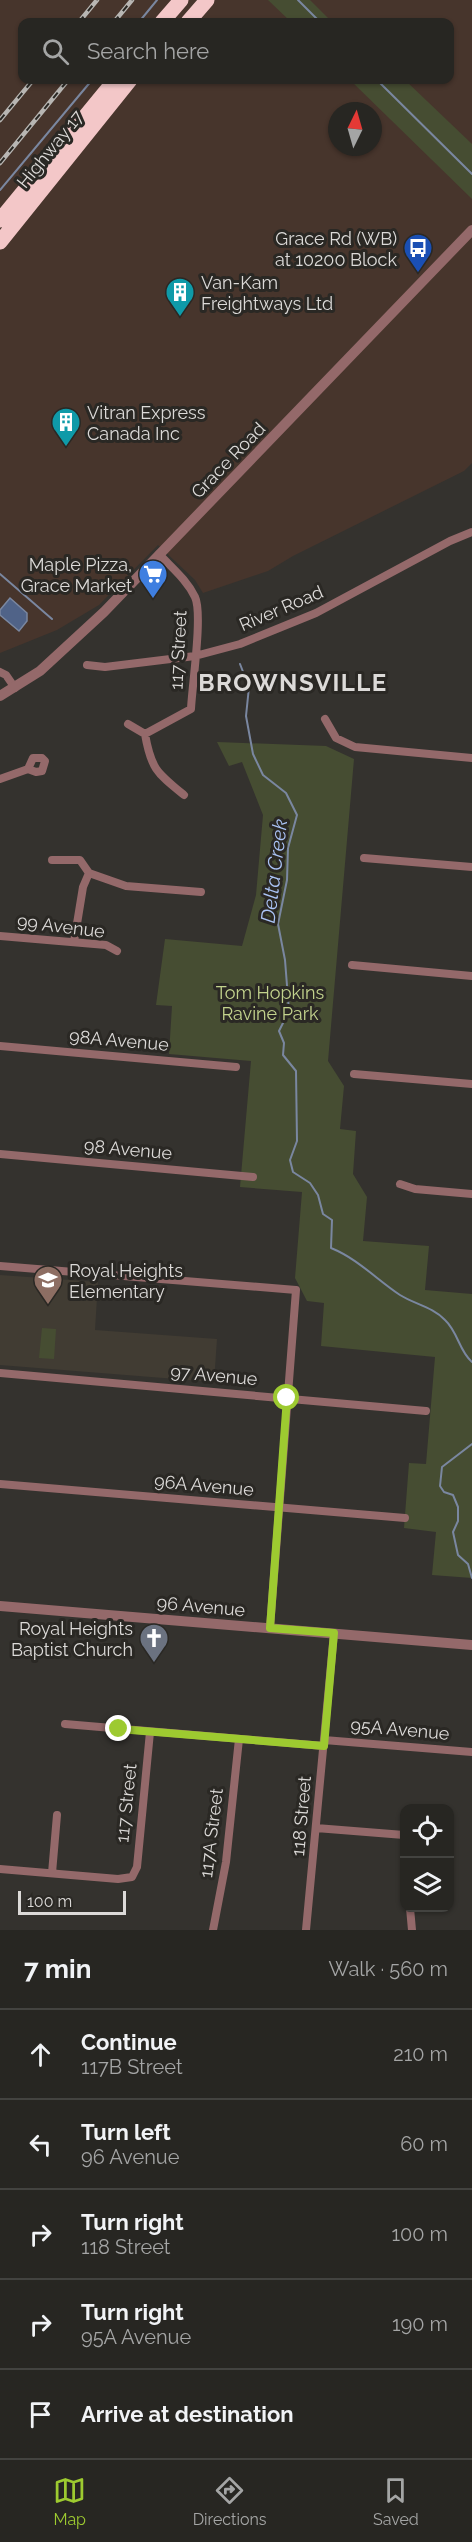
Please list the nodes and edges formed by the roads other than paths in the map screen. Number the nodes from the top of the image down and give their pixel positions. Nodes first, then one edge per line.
1 (181, 0) edge
2 (193, 0) edge
3 (207, 0) edge
4 (165, 18) edge
5 (178, 18) edge
6 (191, 18) edge
7 (112, 84) edge
8 (127, 84) edge
9 (135, 84) edge
10 (93, 126) junction
11 (0, 220) edge
12 (472, 230) edge
13 (0, 242) edge
14 (472, 532) edge
15 (159, 555) junction
16 (195, 656) junction
17 (87, 665) dead end
18 (0, 672) edge
19 (15, 688) junction
20 (0, 696) edge
21 (325, 719) dead end
22 (128, 724) dead end
23 (145, 734) junction
24 (472, 758) edge
25 (28, 769) dead end
26 (0, 779) edge
27 (184, 795) dead end
28 (364, 858) dead end
29 (52, 860) dead end
30 (472, 867) edge
31 (89, 873) junction
32 (201, 892) dead end
33 (0, 936) edge
34 (74, 942) junction
35 (117, 951) dead end
36 (352, 965) dead end
37 (472, 976) edge
38 (0, 1046) edge
39 (236, 1067) dead end
40 (354, 1074) dead end
41 (472, 1084) edge
42 (0, 1154) edge
43 (253, 1177) dead end
44 (400, 1184) dead end
45 (472, 1194) edge
46 (0, 1266) edge
47 (0, 1373) edge
48 (287, 1398) junction
49 (426, 1411) dead end
50 (0, 1484) edge
51 (279, 1508) junction
52 (405, 1518) dead end
53 (0, 1606) edge
54 (270, 1628) junction
55 (334, 1633) junction
56 (472, 1645) edge
57 (65, 1724) dead end
58 (150, 1732) junction
59 (239, 1739) junction
60 (324, 1743) junction
61 (472, 1752) edge
62 (57, 1815) dead end
63 (316, 1828) junction
64 (400, 1835) edge
65 (0, 1869) edge
66 (52, 1873) junction
67 (410, 1912) edge
68 (213, 1930) edge
69 (306, 1930) edge
70 (412, 1930) edge

1 - 4 highway
2 - 5 highway
3 - 6 highway
7 - 11 highway, Highway 17
8 - 10 highway, Highway 17
9 - 10 highway
10 - 13 highway, Highway 17
12 - 15 street, Grace Road
14 - 16 street, River Road
15 - 16 street, 117 Street
15 - 19 street, Grace Road
16 - 17 street, River Road
16 - 23 street, 117 Street
18 - 19 street
19 - 20 street
21 - 24 street
22 - 23 street
23 - 27 street
25 - 26 street
28 - 30 street
29 - 31 street
31 - 32 street
31 - 34 street
33 - 34 street, 99 Avenue
34 - 35 street, 99 Avenue
36 - 37 street
38 - 39 street, 98A Avenue
40 - 41 street
42 - 43 street, 98 Avenue
44 - 45 street
46 - 48 street
47 - 48 street, 97 Avenue
48 - 49 street, 97 Avenue
48 - 51 street
50 - 51 street, 96A Avenue
51 - 52 street, 96A Avenue
51 - 54 street
53 - 54 street, 96 Avenue
54 - 55 street, 96 Avenue
55 - 56 street, 96 Avenue
55 - 60 street, 118 Street
57 - 58 street, 95A Avenue
58 - 59 street, 95A Avenue
58 - 66 street, 117 Street
59 - 60 street, 95A Avenue
59 - 68 street, 117A Street
60 - 61 street, 95A Avenue
60 - 63 street, 118 Street
62 - 66 street
63 - 64 street
63 - 69 street, 118 Street
65 - 66 street
67 - 70 street

